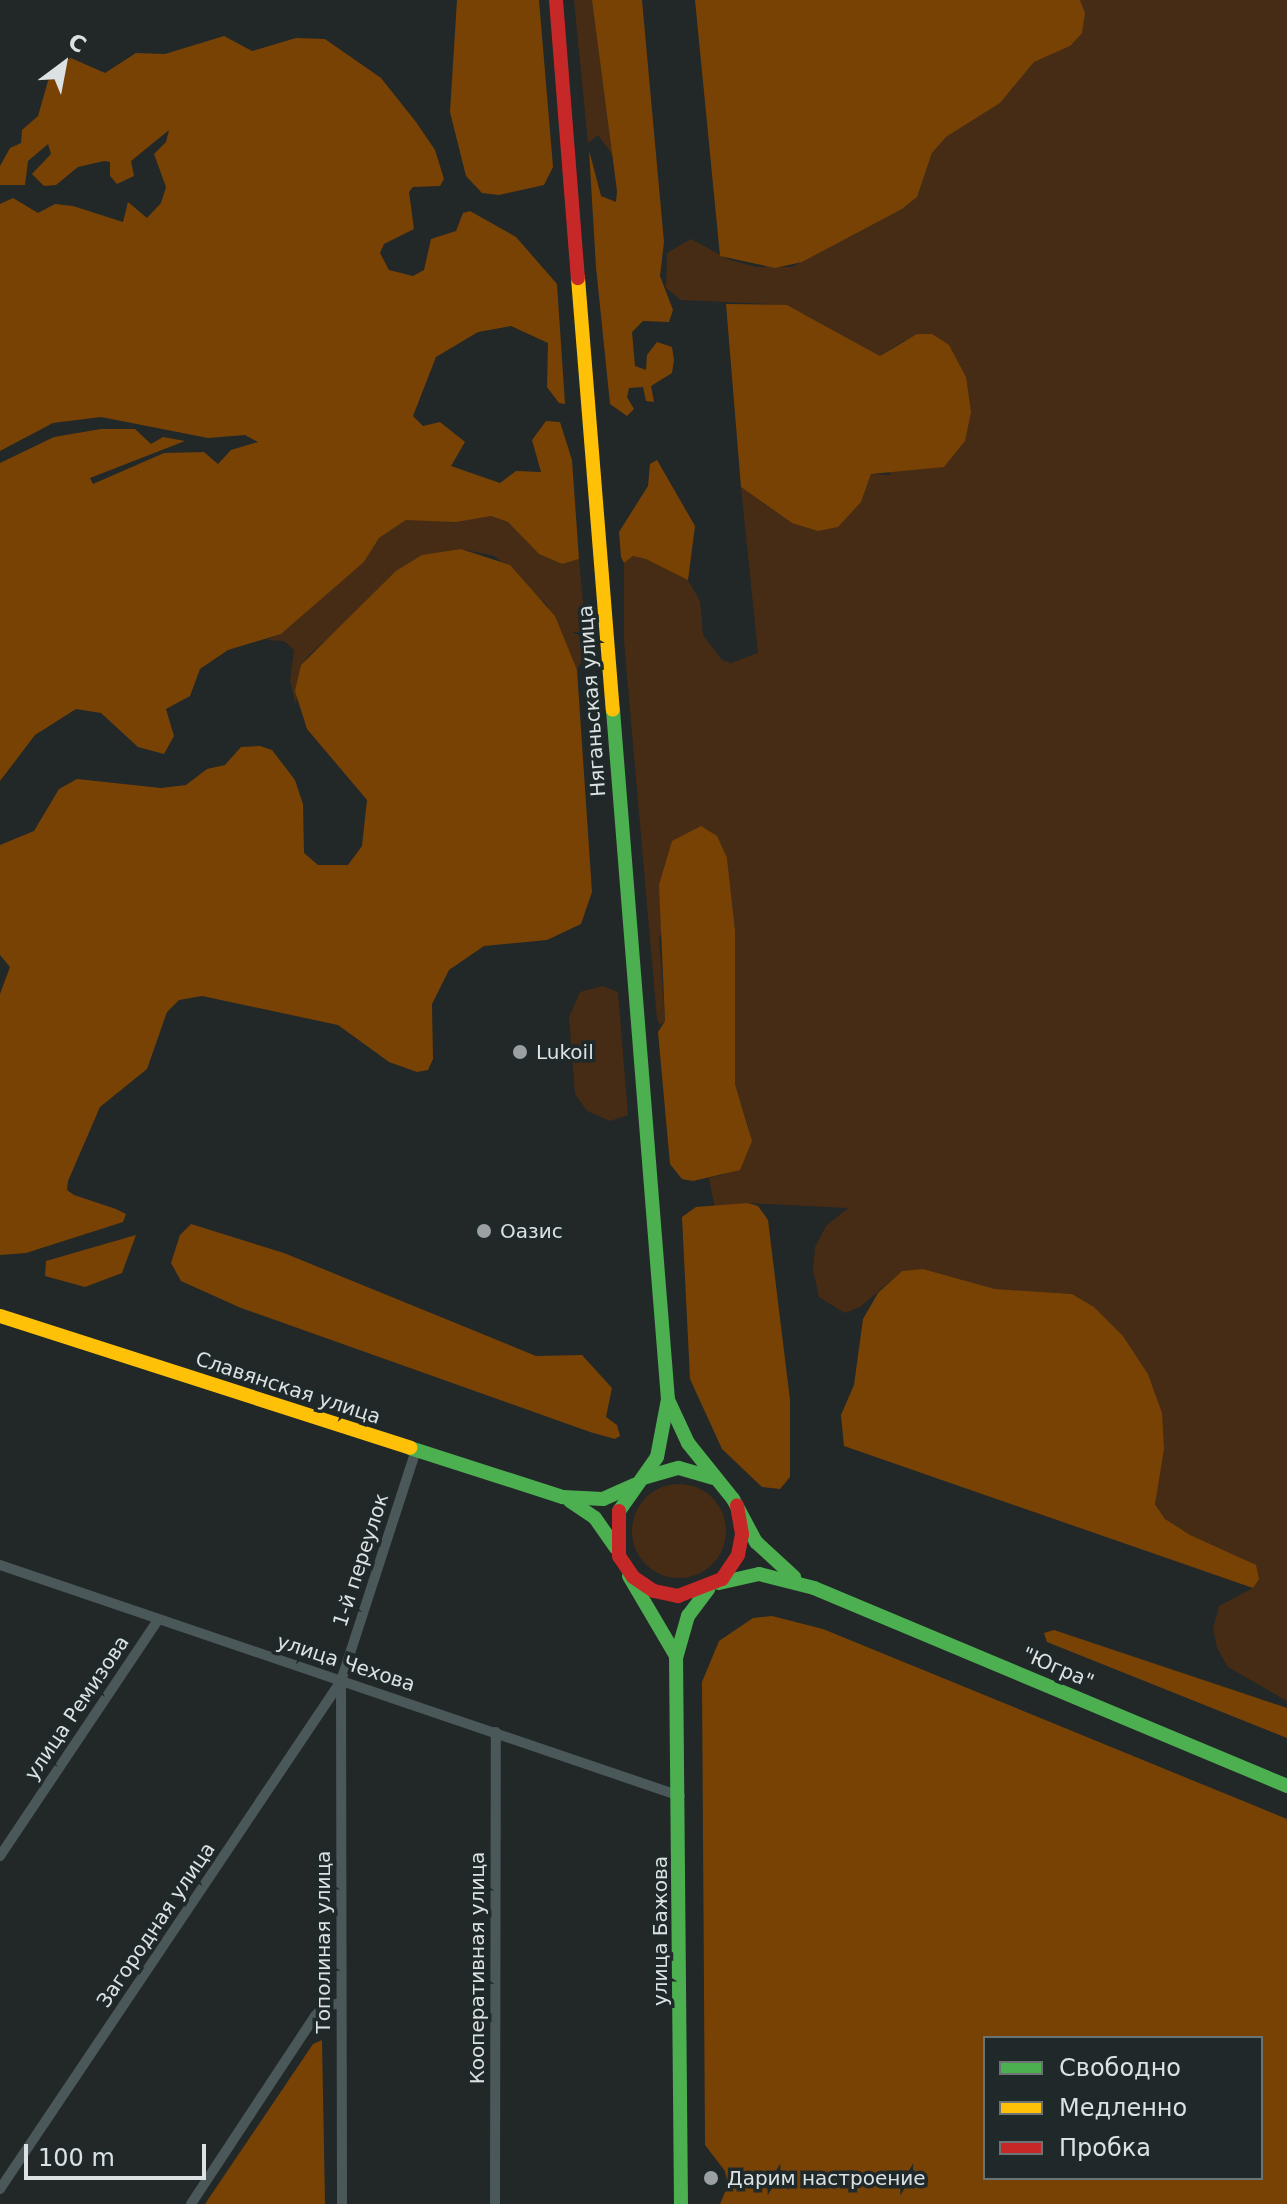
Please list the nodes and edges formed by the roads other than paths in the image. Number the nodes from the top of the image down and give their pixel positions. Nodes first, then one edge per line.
1 (556, 0) edge
2 (0, 1316) edge
3 (668, 1399) junction
4 (416, 1450) junction
5 (719, 1482) junction
6 (636, 1483) junction
7 (563, 1497) junction
8 (737, 1505) junction
9 (616, 1548) junction
10 (623, 1564) junction
11 (0, 1565) edge
12 (713, 1586) junction
13 (814, 1588) junction
14 (158, 1620) junction
15 (676, 1658) junction
16 (341, 1681) junction
17 (496, 1732) junction
18 (1287, 1786) edge
19 (680, 1796) junction
20 (0, 1856) edge
21 (341, 2003) junction
22 (0, 2189) edge
23 (191, 2204) edge
24 (342, 2204) edge
25 (495, 2204) edge
26 (681, 2204) edge

1 - 3 main road, Няганьская улица
2 - 4 main road, Славянская улица
3 - 5 main road
3 - 6 main road
4 - 7 main road, Славянская улица
4 - 16 street, 1-й переулок
5 - 6 main road
5 - 8 main road
6 - 7 main road
6 - 9 main road
7 - 9 main road
8 - 12 main road
8 - 13 main road
9 - 10 main road
10 - 12 main road
10 - 15 main road
11 - 14 street, улица Чехова
12 - 13 main road
12 - 15 main road
13 - 18 main road, "Югра"
14 - 16 street, улица Чехова
14 - 20 street, улица Ремизова
15 - 19 main road, улица Бажова
16 - 17 street, улица Чехова
16 - 21 street, Тополиная улица
16 - 22 street, Загородная улица
17 - 19 street, улица Чехова
17 - 25 street, Кооперативная улица
19 - 26 main road, улица Бажова
21 - 23 street
21 - 24 street, Тополиная улица

